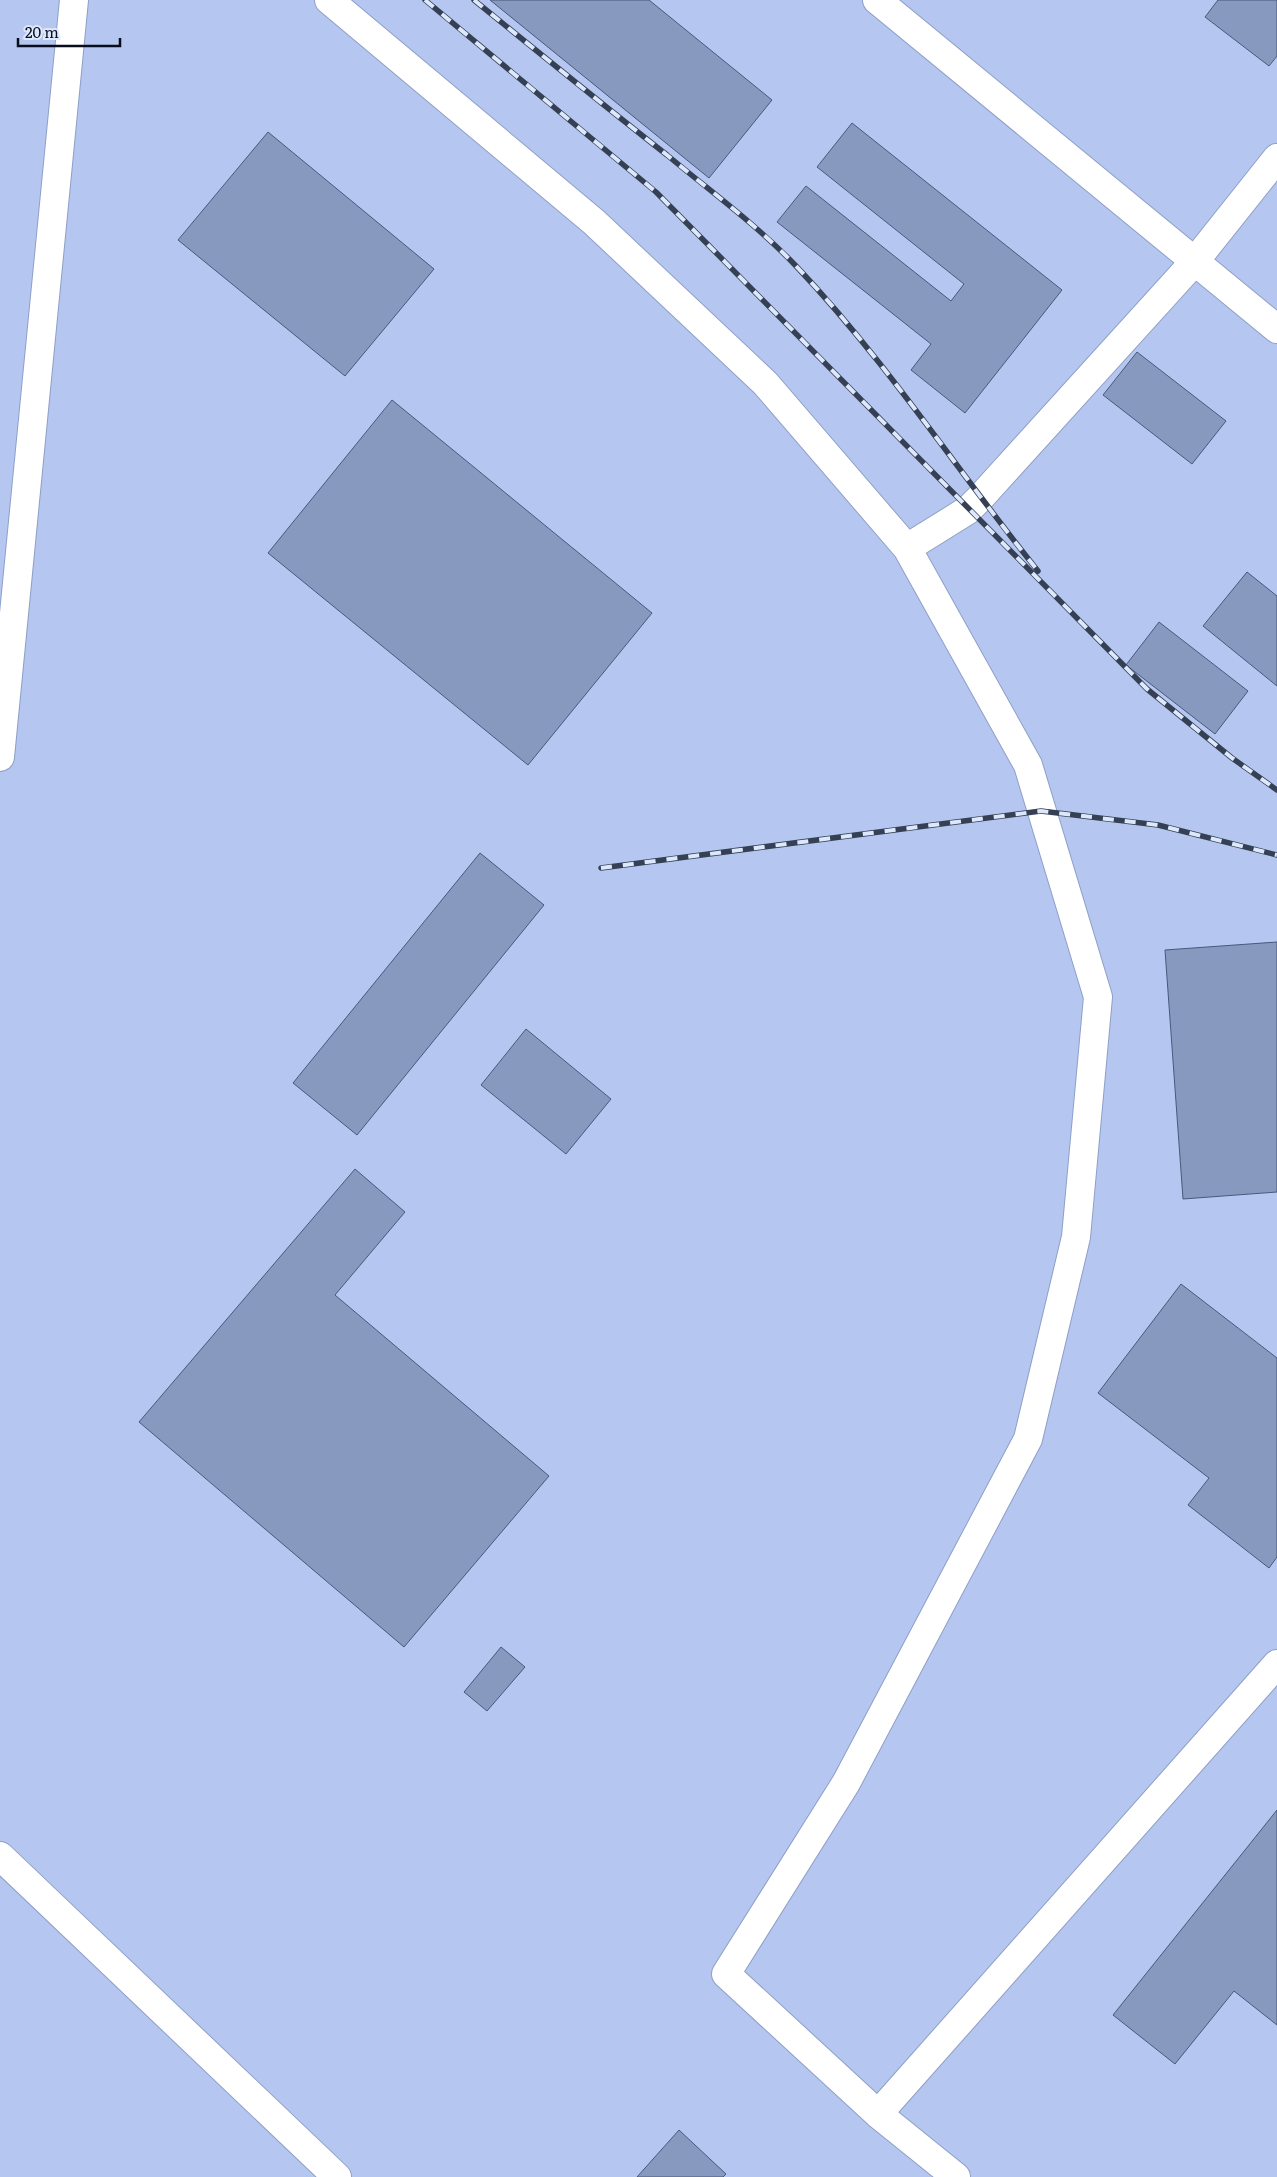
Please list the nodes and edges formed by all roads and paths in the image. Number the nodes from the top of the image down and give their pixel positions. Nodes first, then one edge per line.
1 (74, 0) edge
2 (329, 0) edge
3 (877, 0) edge
4 (1277, 158) edge
5 (1195, 262) junction
6 (1277, 329) edge
7 (907, 548) junction
8 (0, 757) edge
9 (1277, 1664) edge
10 (0, 1856) edge
11 (878, 2114) junction
12 (337, 2177) edge
13 (956, 2177) edge

1 - 8 lane
2 - 7 lane
3 - 5 lane
4 - 5 lane
5 - 6 lane
5 - 7 lane
7 - 11 lane
9 - 11 lane
10 - 12 lane
11 - 13 lane

